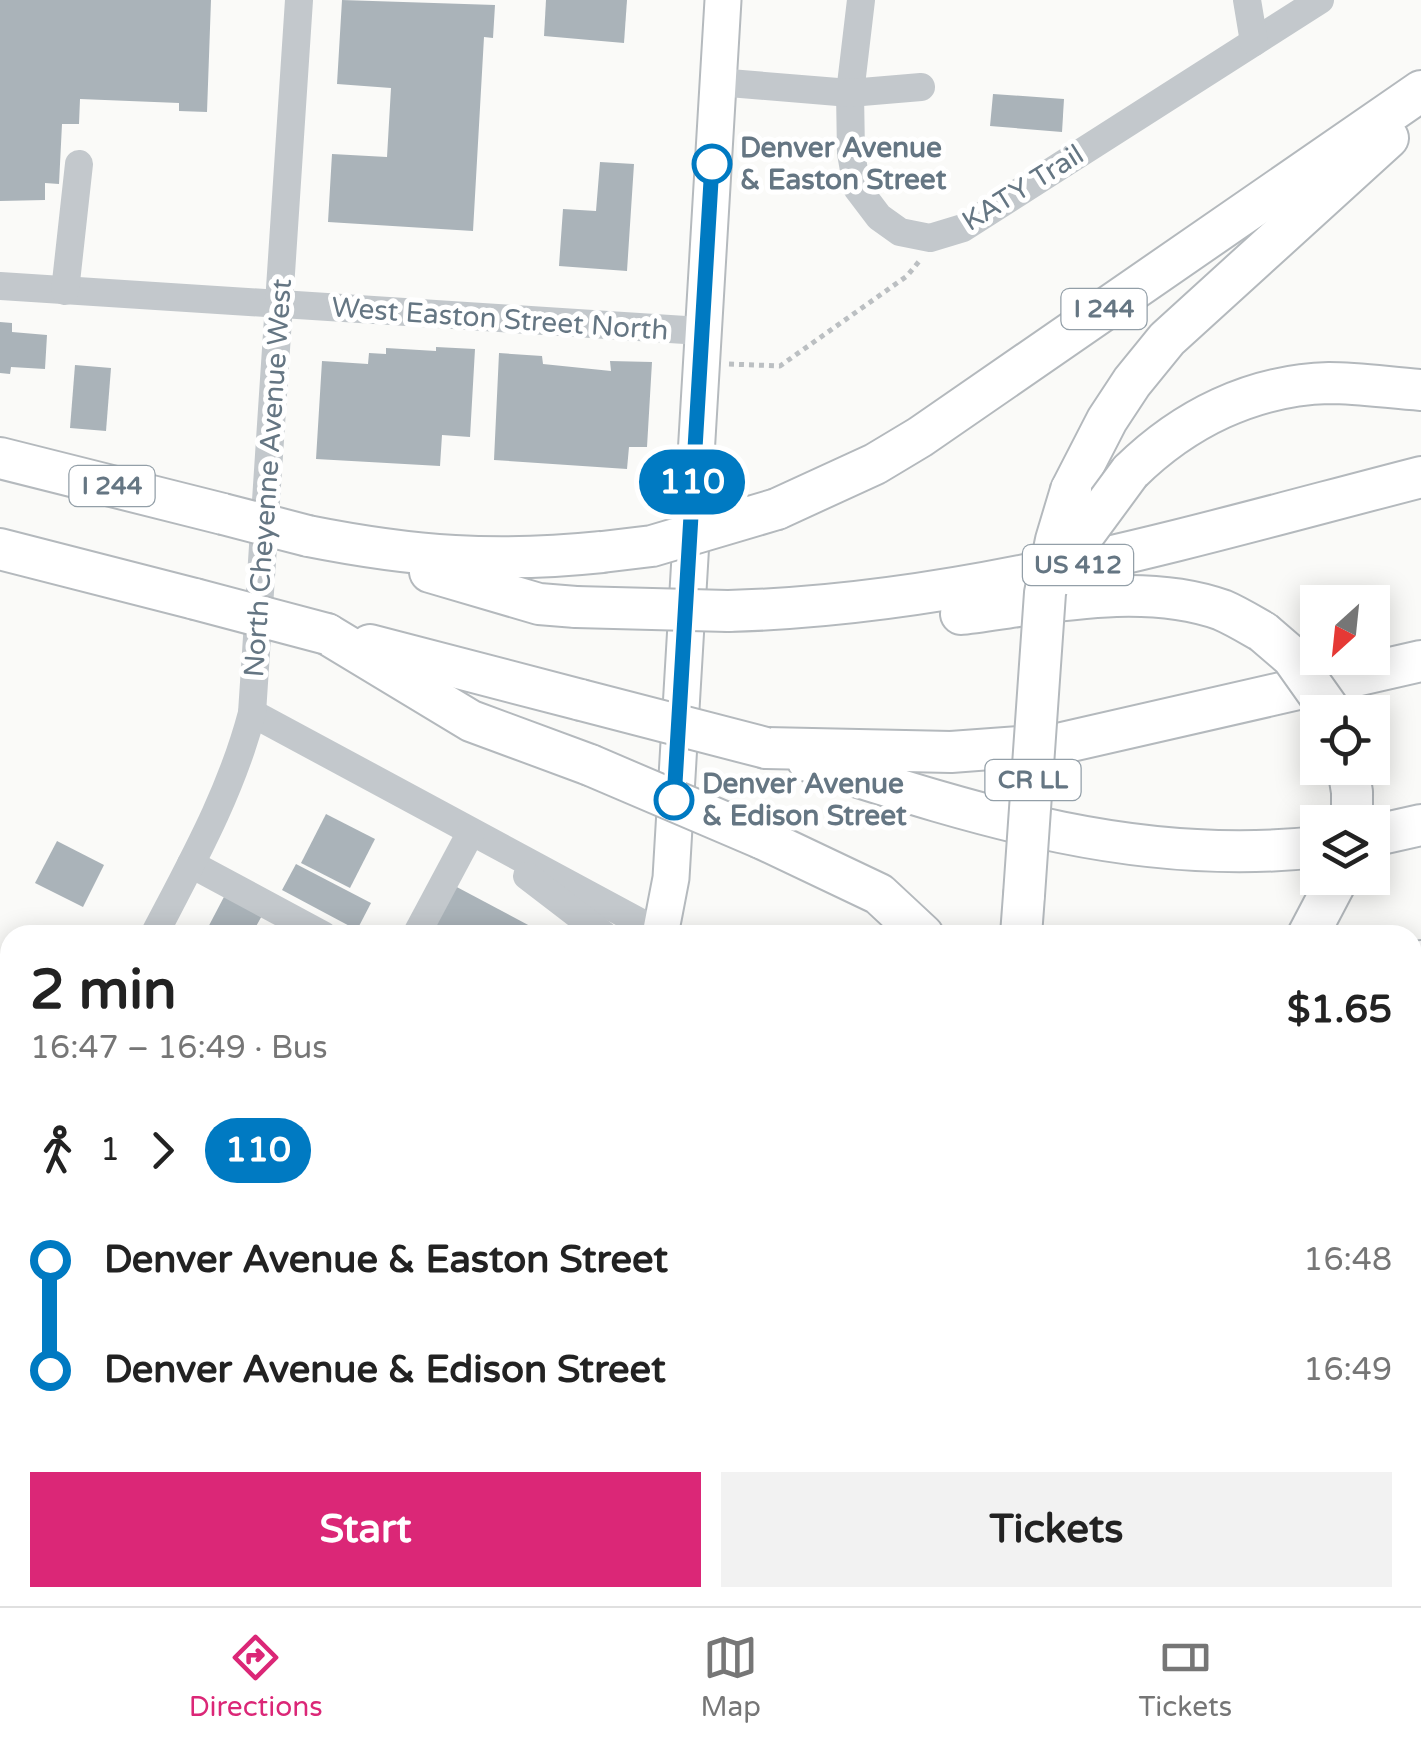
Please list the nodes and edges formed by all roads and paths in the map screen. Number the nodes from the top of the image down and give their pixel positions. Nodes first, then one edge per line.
1 (298, 0) edge
2 (722, 0) edge
3 (862, 0) edge
4 (1247, 0) edge
5 (1320, 0) edge
6 (1254, 42) junction
7 (717, 82) junction
8 (921, 88) dead end
9 (1421, 91) edge
10 (850, 93) junction
11 (1421, 109) edge
12 (78, 164) dead end
13 (930, 238) junction
14 (0, 286) edge
15 (65, 291) junction
16 (280, 304) junction
17 (701, 332) junction
18 (734, 365) dead end
19 (1421, 390) edge
20 (0, 458) edge
21 (1421, 477) edge
22 (308, 536) junction
23 (0, 550) edge
24 (728, 611) junction
25 (327, 634) junction
26 (1421, 661) edge
27 (1042, 665) junction
28 (1320, 695) edge
29 (252, 714) junction
30 (766, 748) junction
31 (1421, 824) edge
32 (471, 832) junction
33 (1390, 832) edge
34 (1300, 849) edge
35 (192, 864) junction
36 (1330, 895) edge
37 (159, 925) edge
38 (304, 925) edge
39 (421, 925) edge
40 (591, 925) edge
41 (644, 925) edge
42 (662, 925) edge
43 (912, 925) edge
44 (1022, 925) edge
45 (1315, 925) edge

1 - 16 street, North Cheyenne Avenue West
2 - 7 main road
3 - 10 street
4 - 6 street
5 - 6 street, KATY Trail
6 - 13 street, KATY Trail
7 - 10 street
7 - 17 main road
8 - 10 street
9 - 22 highway, I 244, bridge
10 - 13 street
11 - 27 highway, CR LL, bridge
12 - 15 street
13 - 18 path, KATY Trail
14 - 15 street, West Easton Street North
15 - 16 street, West Easton Street North
16 - 17 street, West Easton Street North
16 - 29 street, North Cheyenne Avenue West
17 - 42 main road
19 - 27 highway, bridge
20 - 22 highway, I 244, bridge
21 - 24 highway, US 412
22 - 24 highway, US 412, bridge
23 - 25 highway, bridge
24 - 28 highway, bridge
25 - 30 highway, bridge
25 - 43 highway, bridge
26 - 30 highway
27 - 44 highway, CR LL, bridge
29 - 32 street
29 - 35 street, North Cheyenne Avenue West
30 - 34 highway
31 - 33 highway
32 - 39 street
32 - 40 street
32 - 41 street
35 - 37 street, North Cheyenne Avenue West
35 - 38 street
36 - 45 highway

